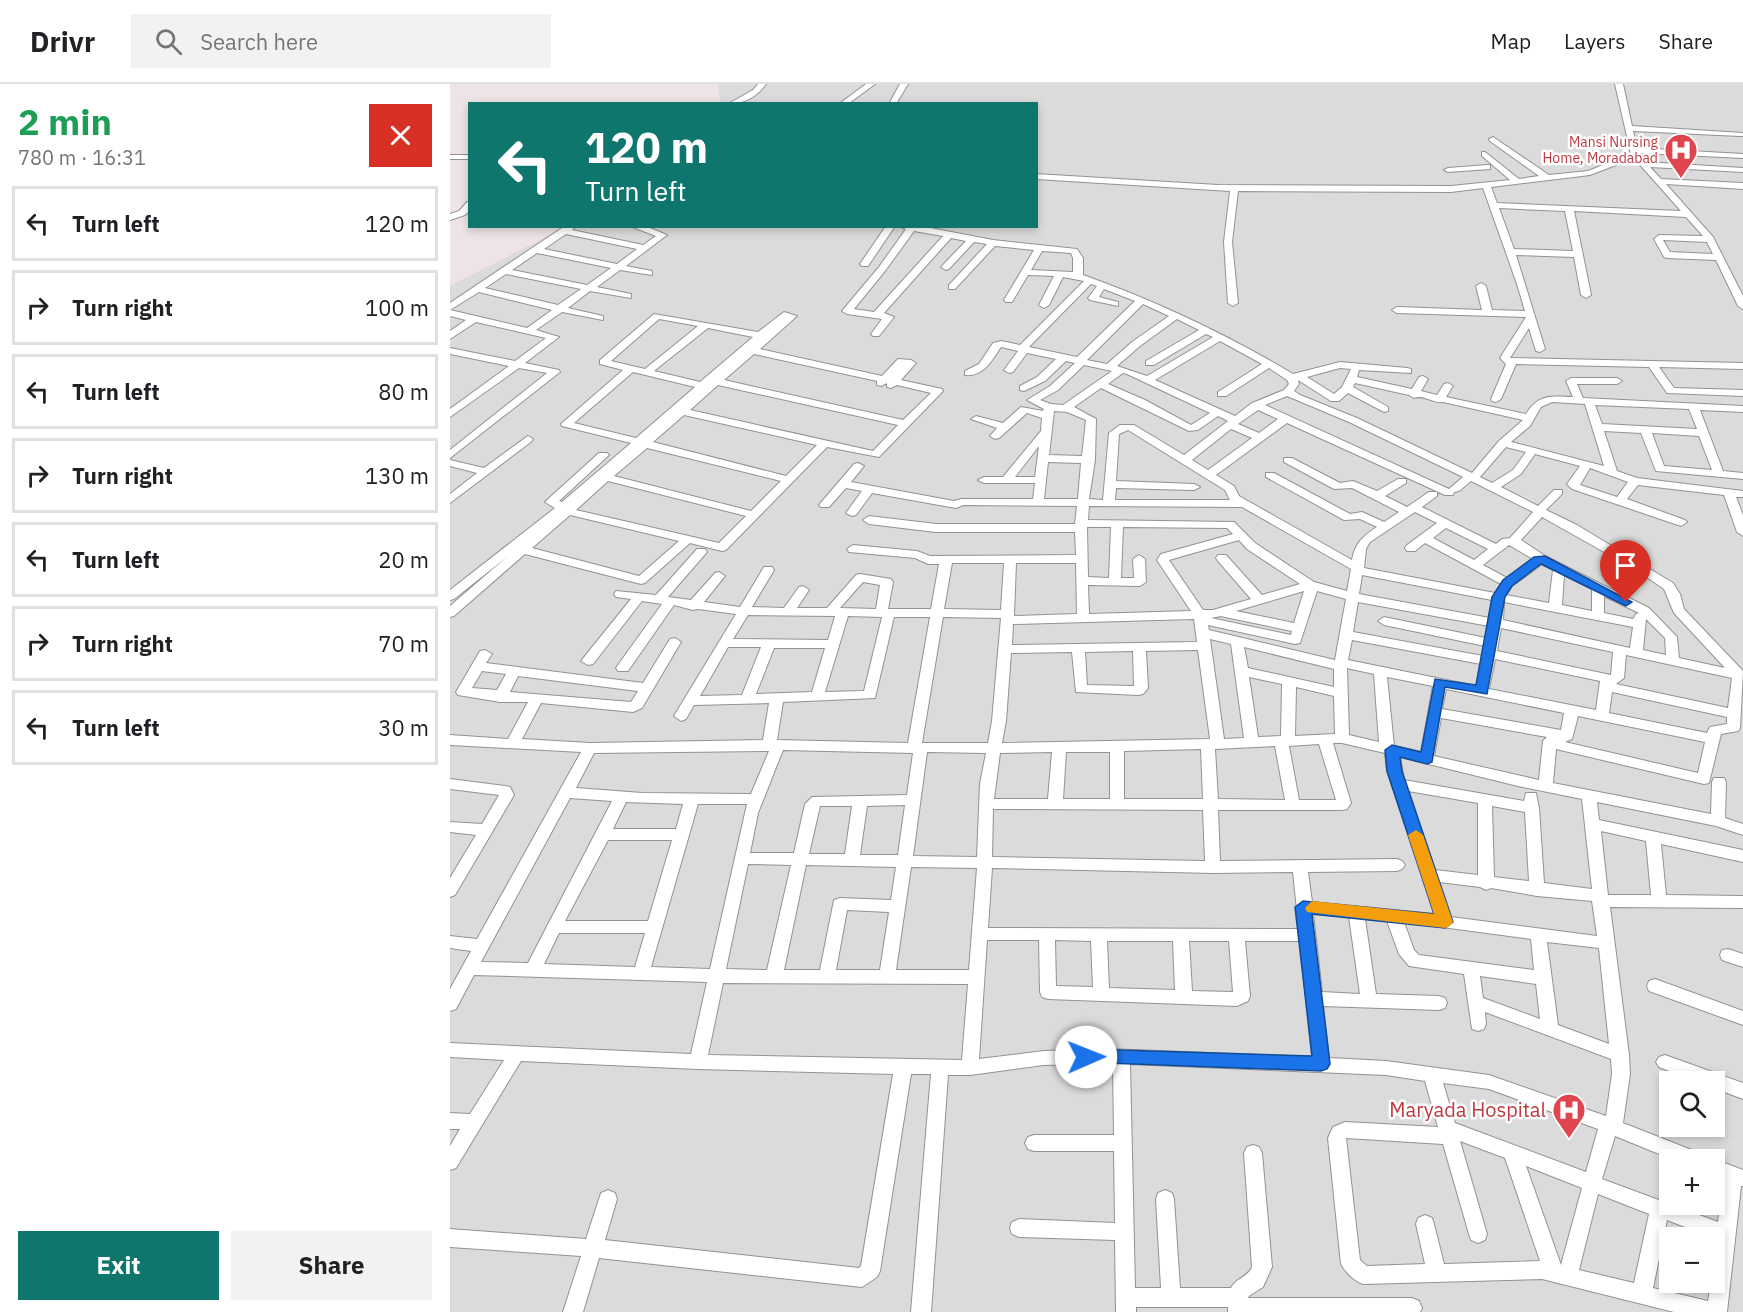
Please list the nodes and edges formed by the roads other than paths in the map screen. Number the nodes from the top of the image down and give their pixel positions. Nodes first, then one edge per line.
1 (762, 84) edge
2 (851, 84) edge
3 (904, 84) edge
4 (1619, 84) edge
5 (869, 85) edge
6 (734, 102) edge
7 (845, 102) edge
8 (893, 102) edge
9 (1629, 128) junction
10 (1740, 134) dead end
11 (1493, 139) dead end
12 (1634, 153) junction
13 (1485, 154) dead end
14 (1743, 156) edge
15 (450, 157) edge
16 (468, 157) edge
17 (1643, 164) junction
18 (1487, 167) dead end
19 (1472, 168) junction
20 (1448, 170) dead end
21 (1743, 170) edge
22 (1038, 176) edge
23 (1547, 178) junction
24 (1484, 181) junction
25 (1517, 181) junction
26 (1658, 181) junction
27 (1162, 184) junction
28 (1703, 184) junction
29 (1743, 186) edge
30 (1234, 188) junction
31 (1670, 194) junction
32 (1159, 197) dead end
33 (468, 206) edge
34 (1494, 206) junction
35 (1569, 209) junction
36 (1688, 214) junction
37 (450, 217) edge
38 (642, 228) edge
39 (890, 228) edge
40 (906, 228) edge
41 (912, 228) edge
42 (568, 229) edge
43 (1045, 234) dead end
44 (949, 235) junction
45 (973, 238) junction
46 (1710, 238) junction
47 (993, 243) junction
48 (1036, 247) junction
49 (645, 248) junction
50 (536, 250) junction
51 (1510, 252) junction
52 (1578, 254) junction
53 (1719, 257) junction
54 (865, 264) dead end
55 (619, 267) junction
56 (946, 267) dead end
57 (504, 271) junction
58 (1024, 272) junction
59 (649, 273) dead end
60 (1060, 274) junction
61 (1077, 275) junction
62 (1090, 280) junction
63 (1102, 285) junction
64 (1480, 286) dead end
65 (952, 287) dead end
66 (589, 288) junction
67 (477, 289) junction
68 (1586, 295) dead end
69 (628, 296) dead end
70 (1009, 300) dead end
71 (1141, 301) junction
72 (1233, 303) dead end
73 (1115, 304) dead end
74 (1044, 305) dead end
75 (1743, 306) edge
76 (450, 307) edge
77 (561, 308) junction
78 (1397, 310) dead end
79 (450, 313) edge
80 (1488, 313) junction
81 (876, 315) junction
82 (1175, 316) junction
83 (1531, 316) junction
84 (475, 318) junction
85 (600, 318) dead end
86 (706, 325) junction
87 (530, 330) junction
88 (1204, 331) junction
89 (876, 334) dead end
90 (760, 335) junction
91 (450, 336) edge
92 (1219, 338) junction
93 (1024, 348) junction
94 (1540, 350) dead end
95 (450, 351) edge
96 (747, 352) junction
97 (1064, 357) junction
98 (1081, 361) junction
99 (1150, 363) dead end
100 (1511, 363) junction
101 (519, 364) junction
102 (1269, 364) junction
103 (1611, 365) junction
104 (1357, 366) junction
105 (1653, 366) junction
106 (1743, 366) edge
107 (1110, 367) junction
108 (630, 369) junction
109 (1009, 370) dead end
110 (1121, 370) junction
111 (1407, 371) dead end
112 (646, 373) junction
113 (969, 373) dead end
114 (1295, 377) junction
115 (1423, 379) dead end
116 (1147, 380) junction
117 (1617, 381) junction
118 (710, 383) junction
119 (1349, 383) junction
120 (1102, 385) junction
121 (1448, 386) dead end
122 (1024, 388) dead end
123 (1288, 392) junction
124 (1743, 393) edge
125 (1222, 394) dead end
126 (1412, 394) junction
127 (1496, 399) dead end
128 (1439, 400) junction
129 (1584, 401) junction
130 (1399, 403) dead end
131 (1625, 403) junction
132 (1256, 405) junction
133 (1692, 406) junction
134 (1066, 408) junction
135 (1384, 409) dead end
136 (1743, 409) edge
137 (680, 411) junction
138 (1048, 412) junction
139 (1218, 412) junction
140 (450, 414) edge
141 (1529, 418) junction
142 (976, 419) dead end
143 (1285, 419) junction
144 (1234, 423) junction
145 (907, 424) junction
146 (1005, 427) junction
147 (1598, 427) junction
148 (1645, 429) junction
149 (1045, 432) junction
150 (1702, 433) junction
151 (995, 436) dead end
152 (1260, 437) junction
153 (528, 439) dead end
154 (1503, 443) junction
155 (641, 444) junction
156 (824, 444) junction
157 (1533, 450) junction
158 (450, 455) edge
159 (603, 455) dead end
160 (1042, 458) junction
161 (1089, 460) junction
162 (1184, 460) junction
163 (1288, 460) dead end
164 (1440, 461) junction
165 (450, 463) edge
166 (1587, 464) junction
167 (858, 466) dead end
168 (486, 472) junction
169 (1612, 473) junction
170 (1719, 474) junction
171 (1208, 475) junction
172 (1270, 475) dead end
173 (1743, 476) edge
174 (603, 477) junction
175 (1471, 477) junction
176 (1419, 478) junction
177 (790, 480) junction
178 (984, 480) dead end
179 (1006, 480) junction
180 (1041, 480) junction
181 (1402, 480) dead end
182 (1635, 481) junction
183 (843, 484) junction
184 (1109, 484) junction
185 (1194, 487) dead end
186 (1491, 488) junction
187 (869, 489) junction
188 (1558, 492) dead end
189 (1729, 492) junction
190 (1433, 494) dead end
191 (1743, 494) edge
192 (1377, 496) junction
193 (450, 500) edge
194 (1621, 501) junction
195 (1038, 502) junction
196 (1085, 503) junction
197 (1109, 503) junction
198 (1243, 504) junction
199 (825, 505) dead end
200 (564, 509) junction
201 (1411, 509) junction
202 (1540, 512) junction
203 (852, 513) dead end
204 (755, 515) junction
205 (869, 520) dead end
206 (1681, 522) dead end
207 (1117, 523) junction
208 (1445, 523) junction
209 (1082, 525) junction
210 (1385, 527) junction
211 (1743, 532) edge
212 (1240, 536) junction
213 (1424, 538) junction
214 (687, 540) junction
215 (1514, 541) junction
216 (518, 548) junction
217 (1411, 548) dead end
218 (853, 549) dead end
219 (1497, 549) junction
220 (701, 552) dead end
221 (1139, 558) dead end
222 (1222, 558) dead end
223 (1081, 559) junction
224 (1541, 559) junction
225 (1010, 560) junction
226 (946, 561) junction
227 (1475, 565) junction
228 (1559, 567) junction
229 (1358, 569) junction
230 (768, 570) dead end
231 (719, 576) dead end
232 (1082, 581) junction
233 (1115, 582) junction
234 (1508, 583) junction
235 (1311, 586) junction
236 (1598, 587) junction
237 (803, 590) dead end
238 (620, 594) dead end
239 (1272, 595) junction
240 (450, 597) edge
241 (639, 597) junction
242 (1354, 597) junction
243 (1498, 597) junction
244 (1259, 600) junction
245 (664, 602) junction
246 (1389, 603) junction
247 (693, 606) junction
248 (1555, 608) junction
249 (1640, 609) junction
250 (743, 611) junction
251 (787, 612) junction
252 (837, 612) junction
253 (938, 612) junction
254 (450, 613) edge
255 (885, 613) junction
256 (1224, 613) junction
257 (1598, 616) junction
258 (1007, 617) junction
259 (1083, 618) junction
260 (1262, 620) junction
261 (1384, 621) junction
262 (1496, 623) junction
263 (1639, 624) junction
264 (1202, 629) junction
265 (1348, 635) junction
266 (1237, 641) junction
267 (1295, 641) junction
268 (1380, 641) junction
269 (675, 642) dead end
270 (723, 643) junction
271 (769, 643) junction
272 (833, 644) junction
273 (1139, 646) junction
274 (1078, 647) junction
275 (1005, 649) junction
276 (1620, 651) junction
277 (1490, 653) junction
278 (485, 654) dead end
279 (1636, 654) junction
280 (588, 661) dead end
281 (1673, 662) junction
282 (1342, 664) junction
283 (477, 666) junction
284 (623, 668) dead end
285 (1380, 670) junction
286 (514, 671) junction
287 (1241, 671) junction
288 (1741, 676) edge
289 (1289, 681) junction
290 (1440, 682) junction
291 (1607, 682) junction
292 (646, 688) junction
293 (1482, 690) junction
294 (1341, 693) junction
295 (500, 697) junction
296 (817, 697) junction
297 (777, 698) junction
298 (747, 699) junction
299 (536, 700) junction
300 (690, 701) junction
301 (1572, 709) junction
302 (1435, 712) junction
303 (1734, 714) junction
304 (1602, 715) junction
305 (681, 716) dead end
306 (1567, 736) junction
307 (1342, 738) junction
308 (1325, 739) junction
309 (1714, 739) junction
310 (450, 740) edge
311 (1284, 742) junction
312 (513, 743) junction
313 (1252, 743) junction
314 (1550, 743) junction
315 (1213, 744) junction
316 (1117, 745) junction
317 (774, 746) junction
318 (1059, 746) junction
319 (590, 748) junction
320 (918, 748) junction
321 (1390, 749) junction
322 (993, 750) junction
323 (1427, 759) junction
324 (1719, 782) dead end
325 (450, 784) edge
326 (1399, 784) junction
327 (1545, 786) junction
328 (566, 792) junction
329 (1589, 794) junction
330 (621, 796) junction
331 (692, 798) junction
332 (756, 799) junction
333 (860, 800) junction
334 (913, 800) junction
335 (1485, 800) junction
336 (1118, 802) junction
337 (1055, 803) junction
338 (1210, 803) junction
339 (987, 804) junction
340 (1293, 805) junction
341 (1718, 821) junction
342 (1592, 824) junction
343 (450, 827) edge
344 (486, 830) junction
345 (1743, 830) edge
346 (681, 834) junction
347 (604, 835) junction
348 (1653, 837) junction
349 (1743, 856) edge
350 (741, 858) junction
351 (799, 860) junction
352 (852, 861) junction
353 (904, 862) junction
354 (985, 864) junction
355 (1397, 865) dead end
356 (1300, 866) junction
357 (1213, 867) junction
358 (1429, 874) junction
359 (1486, 884) junction
360 (1537, 890) junction
361 (450, 891) edge
362 (1600, 899) junction
363 (1659, 902) junction
364 (1743, 902) edge
365 (897, 906) junction
366 (1303, 907) junction
367 (1356, 912) junction
368 (1393, 915) junction
369 (1445, 922) junction
370 (553, 927) junction
371 (654, 927) junction
372 (980, 934) junction
373 (1047, 934) junction
374 (1099, 934) junction
375 (1181, 934) junction
376 (1236, 934) junction
377 (1538, 934) junction
378 (1306, 935) junction
379 (450, 942) edge
380 (1605, 943) junction
381 (482, 946) junction
382 (470, 968) junction
383 (1471, 968) junction
384 (533, 970) junction
385 (641, 973) junction
386 (716, 976) junction
387 (774, 976) junction
388 (827, 976) junction
389 (887, 977) junction
390 (978, 977) junction
391 (1544, 978) junction
392 (1655, 986) dead end
393 (1101, 994) junction
394 (1184, 997) junction
395 (1314, 999) junction
396 (1369, 1000) junction
397 (1476, 1002) junction
398 (450, 1003) edge
399 (1439, 1003) dead end
400 (1743, 1018) edge
401 (1478, 1024) dead end
402 (1550, 1029) junction
403 (450, 1050) edge
404 (516, 1053) junction
405 (1620, 1055) junction
406 (1122, 1056) junction
407 (699, 1062) junction
408 (1665, 1062) dead end
409 (1321, 1064) junction
410 (903, 1067) junction
411 (940, 1067) junction
412 (970, 1068) junction
413 (1432, 1074) junction
414 (1743, 1091) edge
415 (450, 1121) edge
416 (475, 1122) junction
417 (1610, 1128) junction
418 (1449, 1132) junction
419 (1034, 1143) dead end
420 (1123, 1143) junction
421 (1666, 1149) edge
422 (1512, 1152) junction
423 (1253, 1154) dead end
424 (450, 1161) edge
425 (1738, 1176) edge
426 (1592, 1181) junction
427 (608, 1199) dead end
428 (1165, 1199) dead end
429 (1659, 1208) edge
430 (1659, 1213) edge
431 (1678, 1215) edge
432 (1425, 1224) dead end
433 (1019, 1228) dead end
434 (1126, 1232) junction
435 (1478, 1234) dead end
436 (1726, 1234) junction
437 (450, 1238) edge
438 (592, 1248) junction
439 (1437, 1274) junction
440 (1561, 1275) junction
441 (1641, 1296) junction
442 (1171, 1298) junction
443 (1126, 1305) edge
444 (1237, 1306) edge
445 (1412, 1308) dead end
446 (573, 1312) edge
447 (921, 1312) edge
448 (1715, 1312) edge

1 - 6 street
2 - 5 street
3 - 8 street
4 - 9 street
5 - 7 street
9 - 10 street
9 - 12 street
11 - 23 street
12 - 14 street
12 - 17 street
12 - 23 street
13 - 25 street
15 - 16 street
17 - 21 street
17 - 26 street
18 - 19 street
19 - 20 street
19 - 24 street
22 - 27 street
23 - 25 street
24 - 25 street
24 - 30 street
24 - 34 street
26 - 28 street
26 - 31 street
27 - 30 street
27 - 32 street
28 - 29 street
28 - 31 street
30 - 72 street
31 - 36 street
33 - 37 street
34 - 35 street
34 - 51 street
35 - 36 street
35 - 52 street
36 - 46 street
38 - 49 street
39 - 54 street
40 - 81 street
41 - 44 street
42 - 49 street
42 - 50 street
43 - 48 street
44 - 45 street
44 - 81 street
45 - 47 street
45 - 56 street
46 - 53 street
46 - 53 street
47 - 48 street
47 - 65 street
48 - 58 street
48 - 61 street
49 - 55 street
50 - 55 street
50 - 57 street
51 - 52 street
51 - 83 street
52 - 68 street
53 - 75 street
55 - 59 street
55 - 66 street
57 - 66 street
57 - 67 street
58 - 60 street
58 - 70 street
60 - 61 street
60 - 74 street
61 - 62 street
62 - 63 street
62 - 93 street
63 - 71 street
63 - 73 street
64 - 80 street
66 - 69 street
66 - 77 street
67 - 76 street
67 - 77 street
71 - 82 street
71 - 98 street
77 - 85 street
77 - 87 street
78 - 80 street
79 - 84 street
80 - 83 street
81 - 89 street
82 - 88 street
82 - 107 street
83 - 94 street
83 - 100 street
84 - 87 street
84 - 91 street
86 - 90 street
86 - 108 street
86 - 112 street
87 - 101 street
88 - 92 street
88 - 99 street
90 - 96 street
90 - 96 street
92 - 102 street
92 - 116 street
93 - 97 street
93 - 109 street
93 - 113 street
95 - 101 street
96 - 118 street
96 - 145 street
97 - 98 street
97 - 122 street
98 - 107 street
98 - 138 street
100 - 103 street
100 - 127 street
101 - 140 street
101 - 158 street
102 - 114 street
102 - 125 street
103 - 105 street
103 - 117 street
104 - 111 street
104 - 114 street
104 - 119 street
105 - 106 street
105 - 124 street
107 - 110 street
108 - 112 street
108 - 155 street
110 - 116 street
110 - 120 street
112 - 118 street
114 - 119 street
114 - 123 street
115 - 126 street
116 - 139 street
117 - 129 street
117 - 131 street
118 - 137 street
118 - 145 street
119 - 126 street
119 - 135 street
120 - 134 street
120 - 139 street
121 - 128 street
123 - 132 street
123 - 164 street
126 - 128 street
126 - 130 street
128 - 141 street
129 - 131 street
129 - 141 street
129 - 147 street
131 - 133 street
132 - 143 street
132 - 144 street
133 - 136 street
133 - 150 street
134 - 138 street
134 - 161 street
137 - 155 street
137 - 156 street
138 - 146 street
138 - 149 street
139 - 144 street
141 - 154 street
142 - 146 street
143 - 152 street
143 - 176 street
144 - 152 street
144 - 162 street
145 - 156 street
146 - 151 street
147 - 148 street
147 - 169 street
148 - 150 street
148 - 170 street
149 - 160 street
149 - 179 street
150 - 170 street
152 - 171 street
153 - 168 street
154 - 157 street
154 - 175 street
155 - 174 street
155 - 177 street
156 - 177 street
157 - 166 street
157 - 186 street
159 - 200 street
160 - 161 street
160 - 180 street
161 - 196 street
162 - 171 street
162 - 184 street
163 - 192 street
164 - 175 street
164 - 176 street
165 - 168 street
166 - 169 street
166 - 194 street
167 - 183 street
168 - 193 street
169 - 182 street
170 - 173 street
171 - 198 street
172 - 210 street
174 - 200 street
174 - 204 street
175 - 176 street
175 - 186 street
177 - 204 street
178 - 179 street
179 - 180 street
180 - 195 street
181 - 192 street
182 - 189 street
182 - 194 street
183 - 187 street
183 - 199 street
184 - 185 street
184 - 197 street
186 - 202 street
187 - 195 street
187 - 203 street
188 - 202 street
189 - 191 street
189 - 211 street
190 - 201 street
192 - 201 street
194 - 206 street
195 - 196 street
196 - 197 street
196 - 209 street
197 - 198 street
198 - 229 street
200 - 214 street
200 - 216 street
201 - 208 street
201 - 210 street
202 - 215 street
202 - 288 street
204 - 214 street
205 - 209 street
207 - 209 street
207 - 212 street
207 - 233 street
208 - 213 street
208 - 219 street
209 - 223 street
210 - 229 street
212 - 235 street
212 - 264 street
213 - 217 street
213 - 227 street
214 - 216 street
215 - 219 street
215 - 224 street
216 - 240 street
216 - 254 street
218 - 226 street
219 - 227 street
220 - 245 street
221 - 233 street
222 - 244 street
223 - 225 street
223 - 232 street
224 - 228 street
224 - 234 street
225 - 226 street
225 - 258 street
226 - 253 street
227 - 234 street
228 - 236 street
228 - 248 street
229 - 242 street
229 - 243 street
230 - 250 street
231 - 247 street
232 - 233 street
232 - 259 street
234 - 243 street
235 - 239 street
235 - 242 street
235 - 267 street
236 - 249 street
236 - 257 street
237 - 251 street
238 - 241 street
239 - 244 street
239 - 260 street
241 - 245 street
241 - 280 street
242 - 246 street
242 - 265 street
243 - 248 street
243 - 262 street
244 - 256 street
245 - 247 street
245 - 284 street
246 - 261 street
246 - 262 street
247 - 250 street
248 - 257 street
249 - 263 street
249 - 281 street
250 - 251 street
250 - 270 street
251 - 252 street
252 - 255 street
252 - 255 street
252 - 272 street
253 - 255 street
253 - 258 street
253 - 320 street
255 - 296 street
256 - 260 street
256 - 264 street
257 - 263 street
258 - 259 street
258 - 275 street
259 - 264 street
260 - 267 street
261 - 268 street
261 - 277 street
262 - 276 street
262 - 277 street
263 - 279 street
264 - 266 street
264 - 267 street
264 - 273 street
264 - 315 street
265 - 268 street
265 - 282 street
266 - 267 street
266 - 287 street
267 - 282 street
268 - 277 street
269 - 292 street
270 - 271 street
270 - 300 street
271 - 272 street
271 - 298 street
272 - 296 street
273 - 274 street
273 - 274 street
274 - 275 street
275 - 322 street
276 - 279 street
276 - 291 street
277 - 291 street
277 - 293 street
278 - 283 street
279 - 281 street
281 - 288 street
282 - 285 street
282 - 294 street
283 - 286 street
283 - 295 street
285 - 290 street
285 - 321 street
286 - 292 street
286 - 295 street
287 - 289 street
287 - 313 street
288 - 303 street
289 - 294 street
289 - 311 street
290 - 293 street
290 - 302 street
291 - 303 street
291 - 304 street
292 - 299 street
293 - 301 street
294 - 307 street
295 - 299 street
296 - 297 street
297 - 298 street
297 - 317 street
298 - 300 street
299 - 312 street
300 - 305 street
301 - 304 street
301 - 306 street
302 - 306 street
302 - 323 street
303 - 309 street
304 - 309 street
306 - 314 street
307 - 308 street
307 - 321 street
308 - 311 street
308 - 340 street
309 - 314 street
310 - 312 street
311 - 313 street
311 - 340 street
312 - 319 street
313 - 315 street
314 - 327 street
315 - 316 street
315 - 338 street
316 - 318 street
316 - 336 street
317 - 319 street
317 - 320 street
317 - 332 street
318 - 322 street
318 - 337 street
319 - 328 street
320 - 322 street
320 - 334 street
321 - 323 street
321 - 326 street
322 - 339 street
323 - 327 street
324 - 341 street
325 - 344 street
326 - 335 street
326 - 358 street
327 - 329 street
328 - 330 street
328 - 381 street
329 - 341 street
329 - 342 street
330 - 331 street
330 - 347 street
331 - 332 street
331 - 346 street
332 - 350 street
333 - 334 street
333 - 351 street
333 - 352 street
334 - 353 street
335 - 359 street
335 - 360 street
336 - 337 street
336 - 338 street
337 - 339 street
338 - 340 street
338 - 357 street
339 - 354 street
341 - 345 street
342 - 348 street
342 - 362 street
343 - 344 street
344 - 361 street
346 - 347 street
346 - 371 street
347 - 370 street
348 - 349 street
348 - 363 street
350 - 351 street
350 - 386 street
351 - 352 street
351 - 387 street
352 - 353 street
353 - 354 street
353 - 365 street
354 - 357 street
354 - 372 street
355 - 356 street
356 - 357 street
356 - 366 street
358 - 359 street
358 - 369 street
359 - 360 street
360 - 362 street
362 - 363 street
362 - 380 street
363 - 364 street
365 - 388 street
365 - 389 street
366 - 367 street
366 - 378 street
367 - 368 street
367 - 396 street
368 - 369 street
368 - 383 street
369 - 377 street
370 - 371 street
370 - 384 street
371 - 385 street
372 - 373 street
372 - 390 street
373 - 374 street
373 - 393 street
374 - 375 street
374 - 393 street
375 - 376 street
375 - 394 street
376 - 378 street
376 - 394 street
377 - 380 street
377 - 391 street
378 - 395 street
379 - 381 street
380 - 405 street
381 - 382 street
382 - 384 street
382 - 398 street
383 - 391 street
383 - 397 street
384 - 385 street
385 - 386 street
386 - 387 street
386 - 407 street
387 - 388 street
388 - 389 street
389 - 390 street
390 - 412 street
391 - 402 street
392 - 400 street
393 - 394 street
395 - 396 street
395 - 409 street
396 - 399 street
397 - 401 street
397 - 402 street
402 - 405 street
403 - 404 street
404 - 407 street
404 - 416 street
405 - 417 street
406 - 409 street
406 - 412 street
406 - 420 street
407 - 410 street
408 - 414 street
409 - 413 street
410 - 411 street
410 - 438 street
411 - 412 street
411 - 447 street
413 - 417 street
413 - 418 street
415 - 416 street
416 - 424 street
417 - 421 street
417 - 426 street
418 - 422 street
418 - 435 street
418 - 439 street
419 - 420 street
420 - 434 street
422 - 426 street
422 - 440 street
423 - 444 street
425 - 436 street
426 - 429 street
426 - 440 street
427 - 438 street
428 - 442 street
430 - 441 street
431 - 436 street
432 - 439 street
433 - 434 street
434 - 443 street
436 - 448 street
437 - 438 street
438 - 446 street
439 - 440 street
440 - 441 street
441 - 448 street
442 - 443 street
442 - 444 street
444 - 445 street

